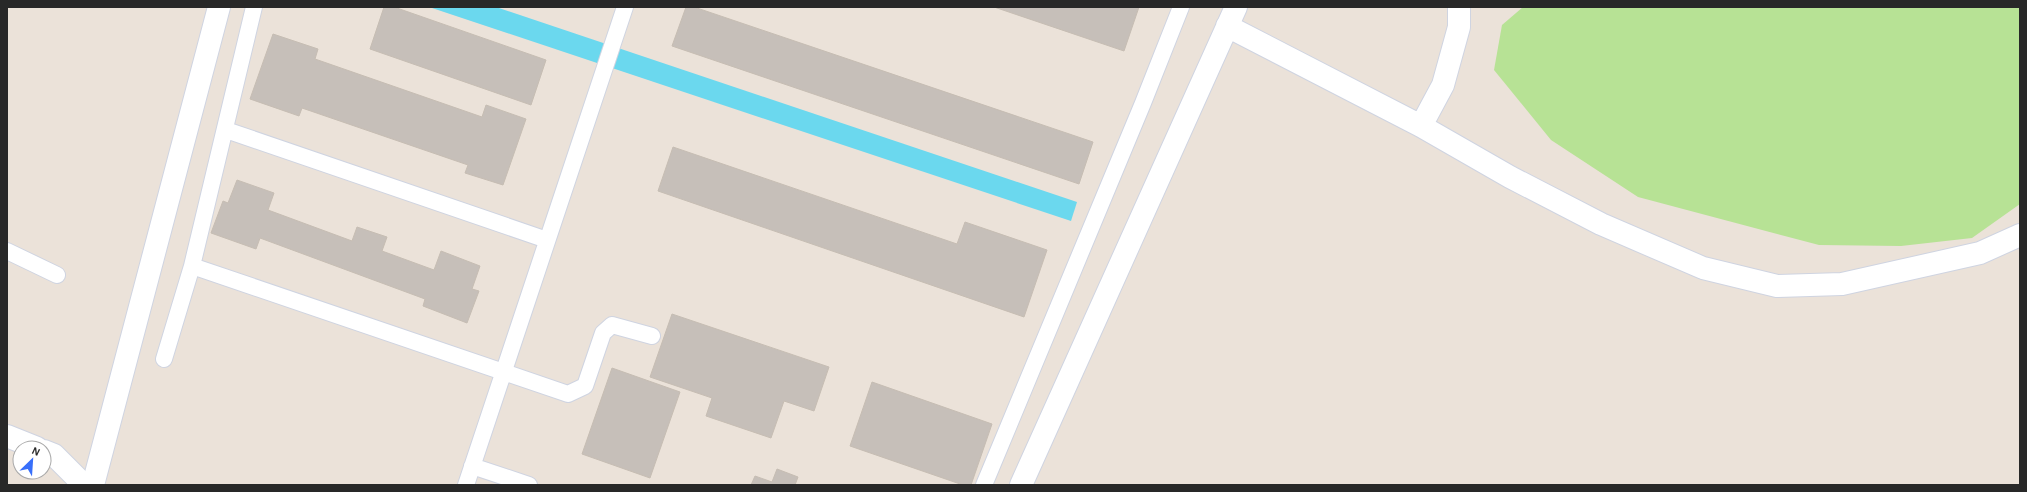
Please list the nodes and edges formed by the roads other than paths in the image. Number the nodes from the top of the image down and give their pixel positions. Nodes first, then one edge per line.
1 (219, 7) edge
2 (254, 7) edge
3 (625, 7) edge
4 (1181, 7) edge
5 (1459, 7) edge
6 (1232, 17) edge
7 (1421, 126) junction
8 (226, 130) junction
9 (2020, 235) edge
10 (547, 240) junction
11 (7, 251) edge
12 (192, 266) junction
13 (58, 275) dead end
14 (652, 336) dead end
15 (164, 359) dead end
16 (503, 373) junction
17 (7, 436) edge
18 (17, 440) edge
19 (52, 454) edge
20 (472, 466) junction
21 (84, 485) edge
22 (93, 485) edge
23 (466, 485) edge
24 (529, 485) edge
25 (984, 485) edge
26 (1021, 485) edge

1 - 22 street
2 - 8 lane
3 - 10 lane
4 - 25 lane
5 - 7 street
6 - 7 street
6 - 26 street
7 - 9 street
8 - 10 lane
8 - 12 lane
10 - 16 lane
11 - 13 lane
12 - 15 lane
12 - 16 lane
14 - 16 lane
16 - 20 lane
17 - 18 street
19 - 21 street
20 - 23 lane
20 - 24 lane

